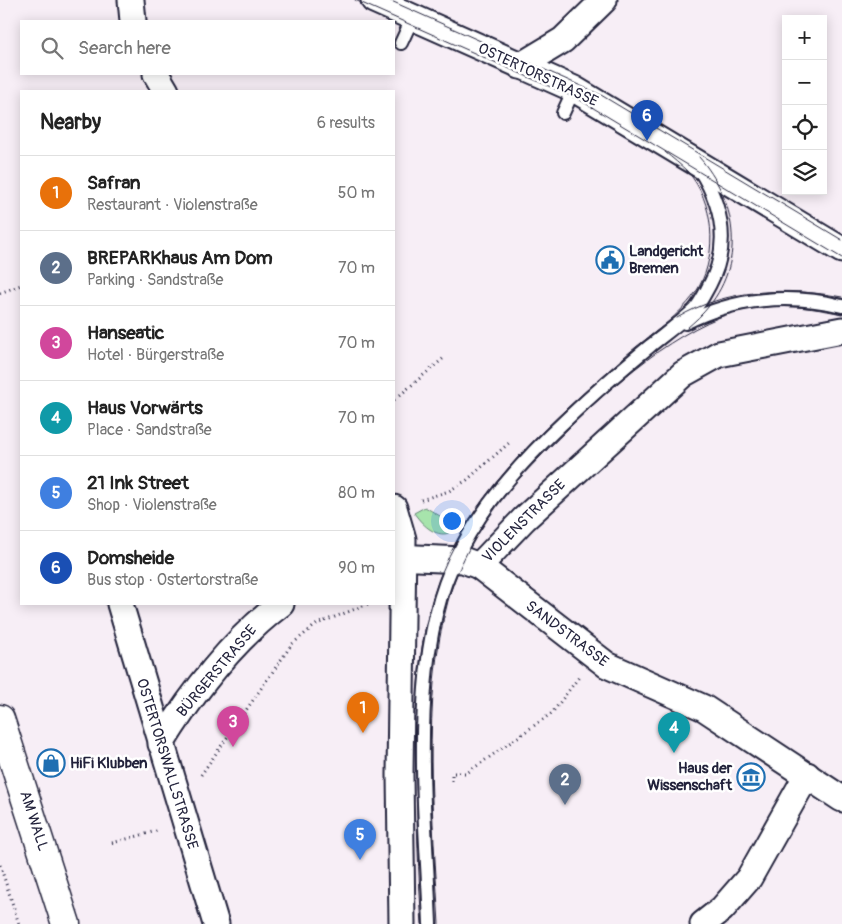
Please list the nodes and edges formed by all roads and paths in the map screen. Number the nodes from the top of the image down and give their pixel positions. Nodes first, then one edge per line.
1 (131, 0) edge
2 (374, 0) edge
3 (604, 0) edge
4 (412, 17) junction
5 (133, 20) edge
6 (400, 43) dead end
7 (520, 66) junction
8 (157, 75) edge
9 (574, 89) junction
10 (165, 90) edge
11 (563, 113) dead end
12 (692, 159) junction
13 (842, 250) edge
14 (20, 285) edge
15 (0, 293) edge
16 (842, 306) edge
17 (672, 330) junction
18 (842, 330) edge
19 (445, 357) dead end
20 (397, 397) edge
21 (511, 441) dead end
22 (395, 509) edge
23 (395, 512) edge
24 (398, 557) edge
25 (455, 559) junction
26 (479, 566) junction
27 (120, 605) edge
28 (280, 605) edge
29 (365, 605) edge
30 (595, 657) junction
31 (0, 719) edge
32 (162, 744) junction
33 (807, 775) junction
34 (452, 781) dead end
35 (842, 799) edge
36 (179, 801) junction
37 (163, 830) dead end
38 (112, 843) dead end
39 (0, 864) edge
40 (19, 924) edge
41 (66, 924) edge
42 (216, 924) edge
43 (402, 924) edge
44 (430, 924) edge
45 (703, 924) edge

1 - 5 street
2 - 4 street, OSTERTORSTRASSE
3 - 7 street
4 - 6 lane
4 - 7 street, OSTERTORSTRASSE
7 - 9 street, OSTERTORSTRASSE
8 - 10 street
9 - 11 lane
9 - 12 street, OSTERTORSTRASSE
12 - 13 street, OSTERTORSTRASSE
12 - 17 lane
14 - 15 path
16 - 17 lane
17 - 25 lane
18 - 26 street, VIOLENSTRASSE
19 - 20 path
21 - 22 path
23 - 24 street
24 - 25 street, VIOLENSTRASSE
24 - 43 street
25 - 26 street, VIOLENSTRASSE
25 - 44 lane
26 - 30 street, SANDSTRASSE
27 - 32 street, OSTERTORSWALLSTRASSE
28 - 32 street, BÜRGERSTRASSE
29 - 36 path
30 - 33 street, SANDSTRASSE
30 - 34 path
31 - 41 main road, AM WALL
32 - 36 street, OSTERTORSWALLSTRASSE
33 - 35 street, SANDSTRASSE
33 - 45 street
36 - 42 street, OSTERTORSWALLSTRASSE
37 - 38 path
39 - 40 path

